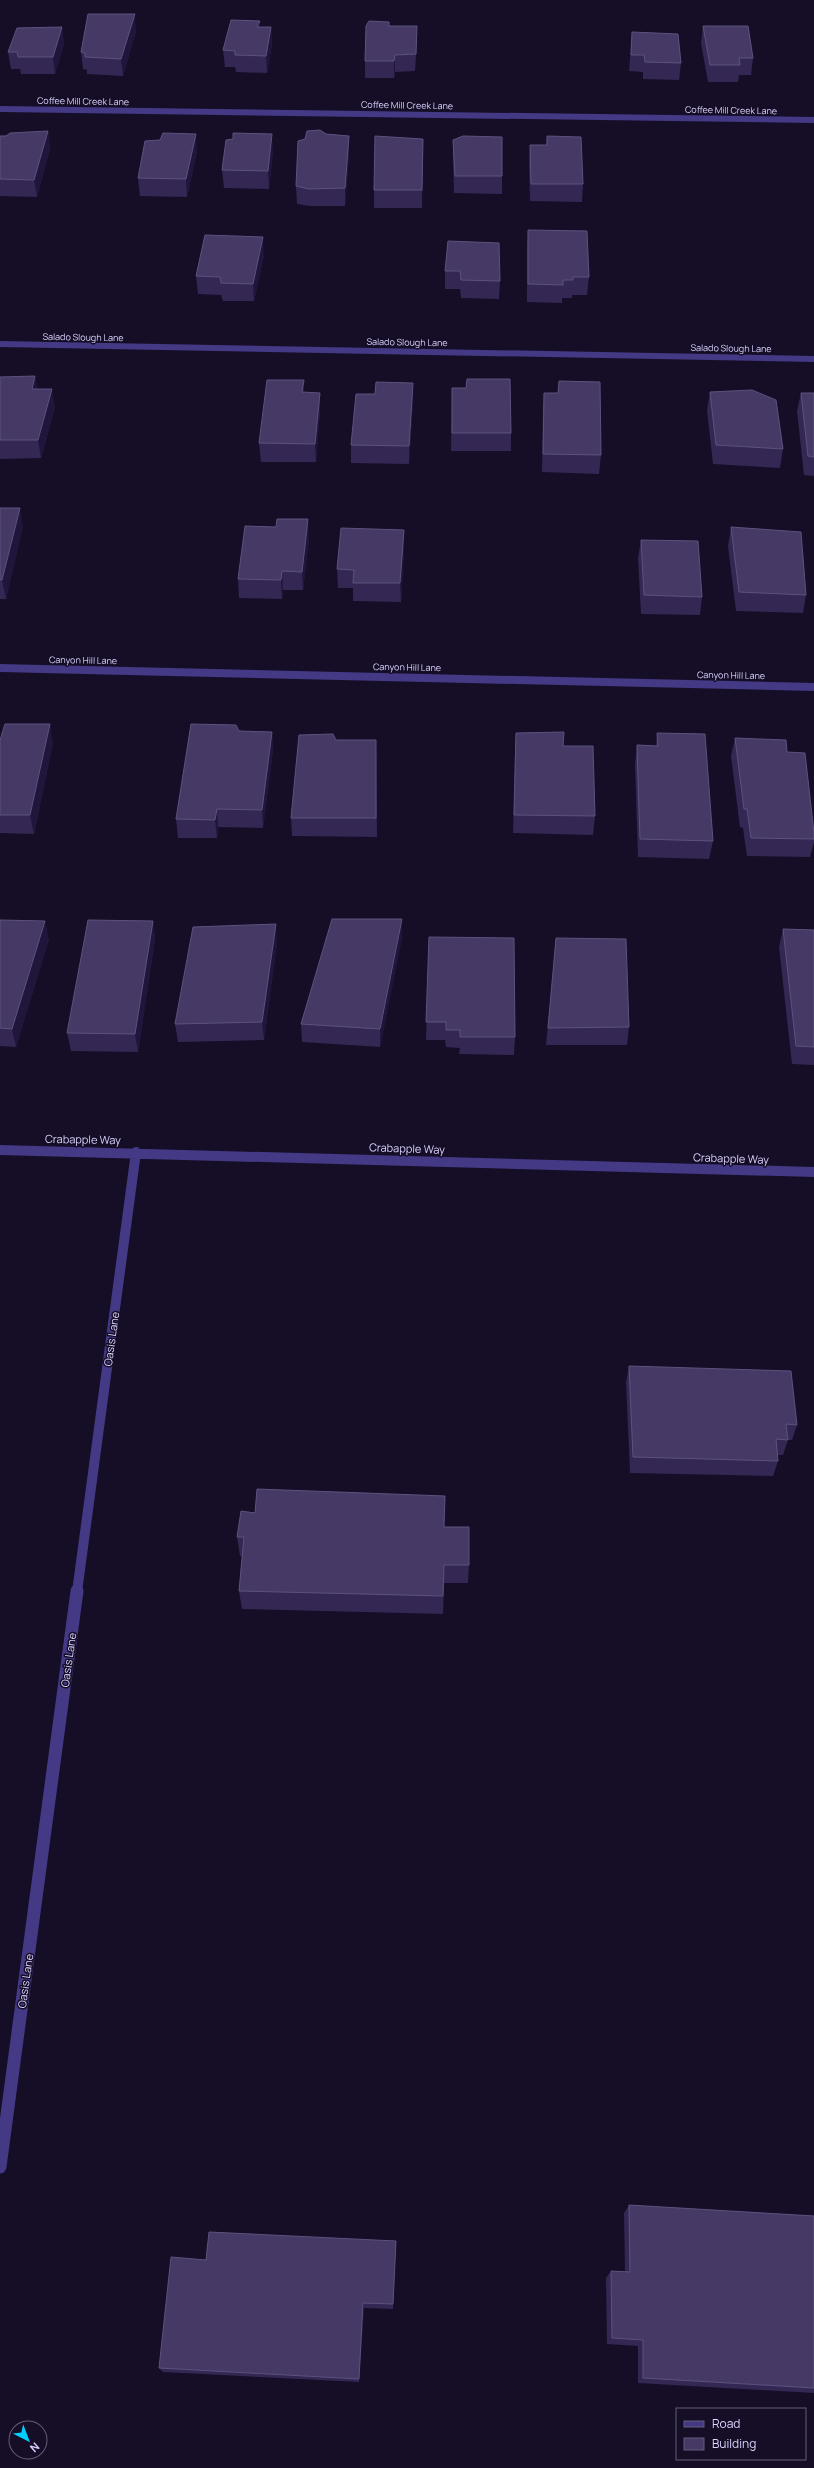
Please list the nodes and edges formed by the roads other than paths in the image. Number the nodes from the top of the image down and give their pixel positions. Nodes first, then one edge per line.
1 (0, 109) edge
2 (814, 120) edge
3 (0, 344) edge
4 (814, 358) edge
5 (0, 668) edge
6 (814, 686) edge
7 (0, 1150) edge
8 (136, 1152) junction
9 (814, 1172) edge
10 (0, 2168) edge

1 - 2 street, Coffee Mill Creek Lane
3 - 4 street, Salado Slough Lane
5 - 6 street, Canyon Hill Lane
7 - 8 street, Crabapple Way
8 - 9 street, Crabapple Way
8 - 10 street, Oasis Lane

